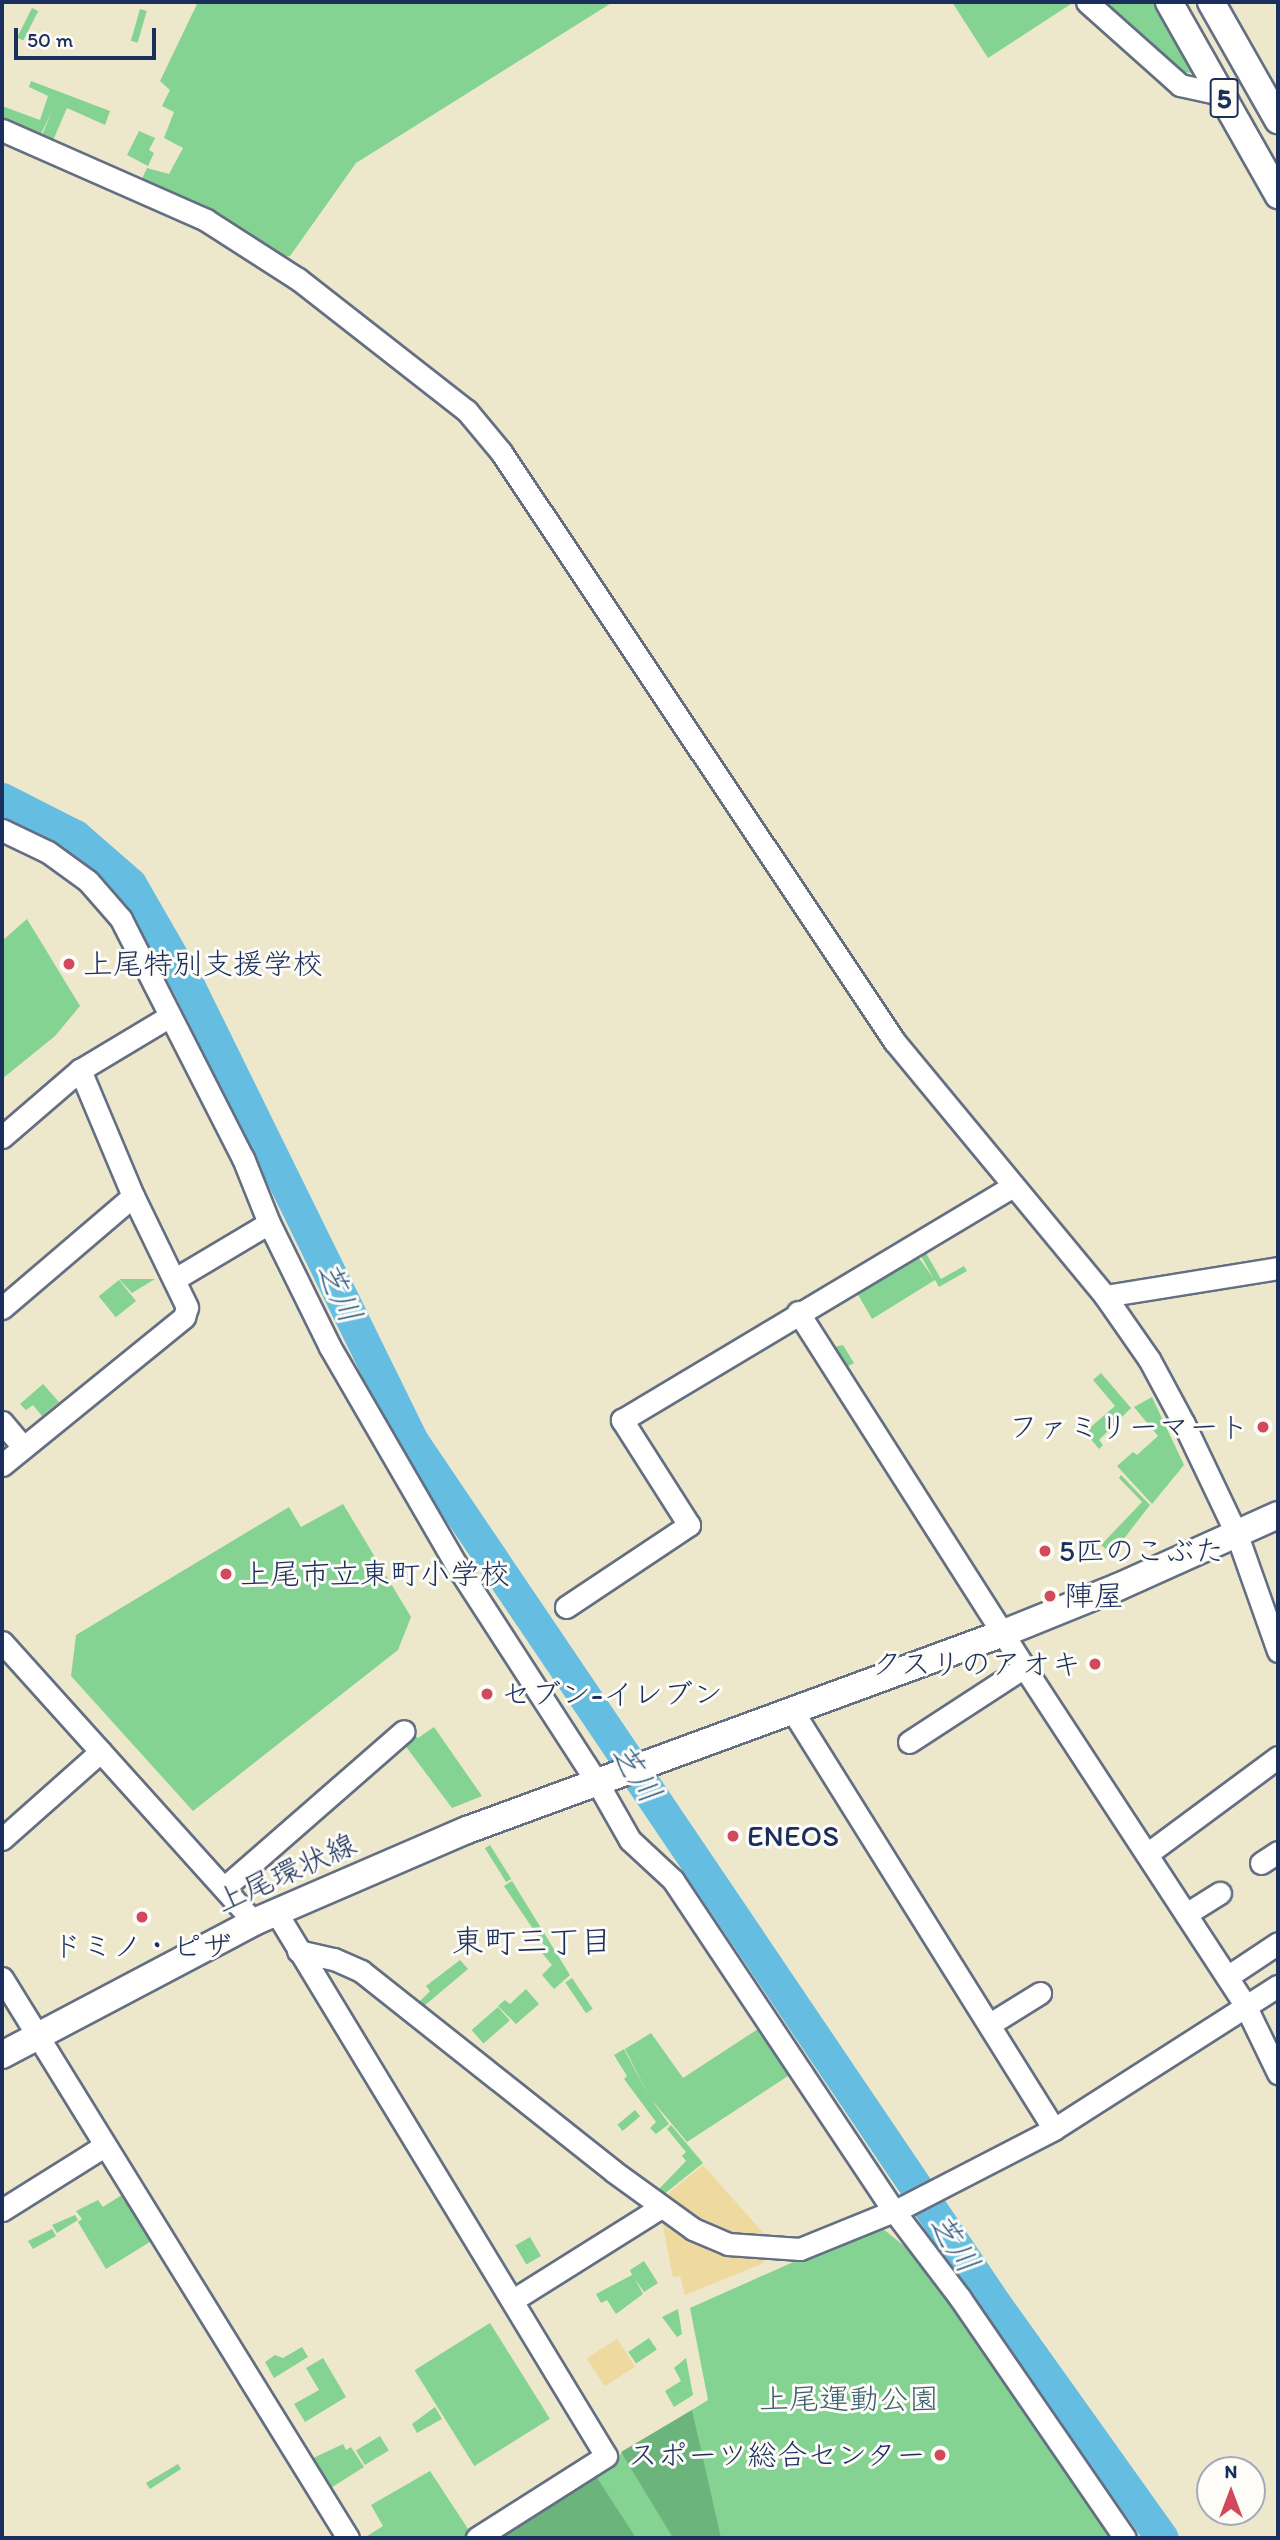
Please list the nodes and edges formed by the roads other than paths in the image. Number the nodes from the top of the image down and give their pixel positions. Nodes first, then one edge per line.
1 (1087, 2) edge
2 (1169, 2) edge
3 (1212, 2) edge
4 (1278, 93) edge
5 (1221, 94) junction
6 (1278, 120) edge
7 (2, 130) edge
8 (1278, 195) edge
9 (2, 830) edge
10 (170, 1016) junction
11 (80, 1070) junction
12 (2, 1137) edge
13 (1013, 1186) junction
14 (133, 1196) junction
15 (269, 1223) junction
16 (1278, 1268) edge
17 (175, 1279) junction
18 (1105, 1296) junction
19 (2, 1308) edge
20 (798, 1312) junction
21 (2, 1422) edge
22 (23, 1447) junction
23 (2, 1465) edge
24 (1278, 1515) edge
25 (1237, 1535) junction
26 (566, 1606) dead end
27 (1004, 1633) junction
28 (2, 1642) edge
29 (1278, 1651) edge
30 (1024, 1667) junction
31 (792, 1710) junction
32 (404, 1731) dead end
33 (909, 1742) dead end
34 (101, 1751) junction
35 (1278, 1757) edge
36 (603, 1779) junction
37 (2, 1839) edge
38 (1147, 1854) junction
39 (225, 1887) junction
40 (1220, 1893) dead end
41 (1186, 1914) junction
42 (265, 1917) junction
43 (1278, 1943) edge
44 (298, 1951) junction
45 (1227, 1977) junction
46 (2, 1978) edge
47 (1278, 1986) edge
48 (1040, 1993) dead end
49 (1245, 2005) junction
50 (990, 2024) junction
51 (36, 2035) junction
52 (2, 2055) edge
53 (1278, 2073) edge
54 (1054, 2129) junction
55 (104, 2146) junction
56 (661, 2207) junction
57 (898, 2209) junction
58 (2, 2210) edge
59 (513, 2300) junction
60 (348, 2538) edge
61 (477, 2538) edge
62 (1125, 2538) edge

1 - 5 street
2 - 5 main road, 5
3 - 4 street
3 - 6 main road, 5
5 - 8 main road, 5
7 - 13 street
9 - 10 street
10 - 11 street
10 - 15 street
11 - 12 street
11 - 14 street
13 - 18 street
13 - 20 street
14 - 17 street
14 - 19 street
15 - 17 street
15 - 36 street
16 - 18 street
17 - 22 street
18 - 25 street
20 - 26 street
20 - 27 street
21 - 22 street
22 - 23 street
24 - 25 main road
25 - 27 main road
25 - 29 street
27 - 30 street
27 - 31 main road
28 - 34 street
30 - 33 street
30 - 38 street
31 - 36 main road, 上尾環状線
31 - 50 street
32 - 39 street
34 - 37 street
34 - 39 street
35 - 38 street
36 - 42 main road, 上尾環状線
36 - 57 street
38 - 41 street
39 - 42 street
40 - 41 street
41 - 45 street
42 - 44 street
42 - 51 main road, 上尾環状線
43 - 45 street
44 - 56 street
44 - 59 street
45 - 49 street
46 - 51 street
47 - 49 street
48 - 50 street
49 - 53 street
49 - 54 street
50 - 54 street
51 - 52 main road, 上尾環状線
51 - 55 street
54 - 57 street
55 - 58 street
55 - 60 street
56 - 57 street
56 - 59 street
57 - 62 street
59 - 61 street

